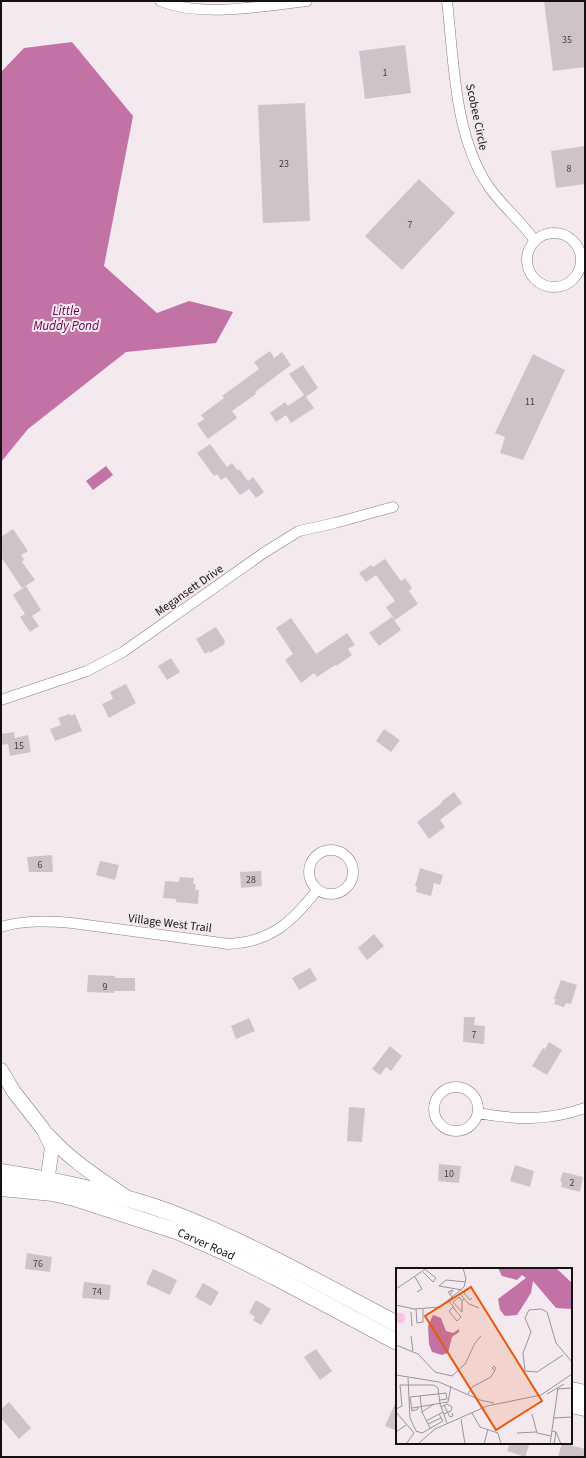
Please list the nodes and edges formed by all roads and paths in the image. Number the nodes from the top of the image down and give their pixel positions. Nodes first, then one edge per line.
1 (160, 1) edge
2 (307, 1) edge
3 (447, 1) edge
4 (535, 241) junction
5 (393, 507) dead end
6 (1, 700) edge
7 (317, 890) junction
8 (1, 928) edge
9 (1, 1070) edge
10 (585, 1108) edge
11 (478, 1113) junction
12 (43, 1129) junction
13 (1, 1172) edge
14 (46, 1186) junction
15 (1, 1188) edge
16 (130, 1200) junction
17 (396, 1323) edge
18 (396, 1341) edge
19 (572, 1390) edge
20 (585, 1393) edge
21 (572, 1405) edge
22 (585, 1408) edge

1 - 2 street
3 - 4 street, Scobee Circle
4 - 4 street
5 - 6 street, Megansett Drive
7 - 7 street
7 - 8 street, Village West Trail
9 - 12 main road
10 - 11 street
11 - 11 street
12 - 14 main road
12 - 16 main road
13 - 14 highway, Carver Road
14 - 15 highway, Carver Road
14 - 16 highway, Carver Road
14 - 18 highway, Carver Road
16 - 17 highway, Carver Road
19 - 20 highway
21 - 22 highway

